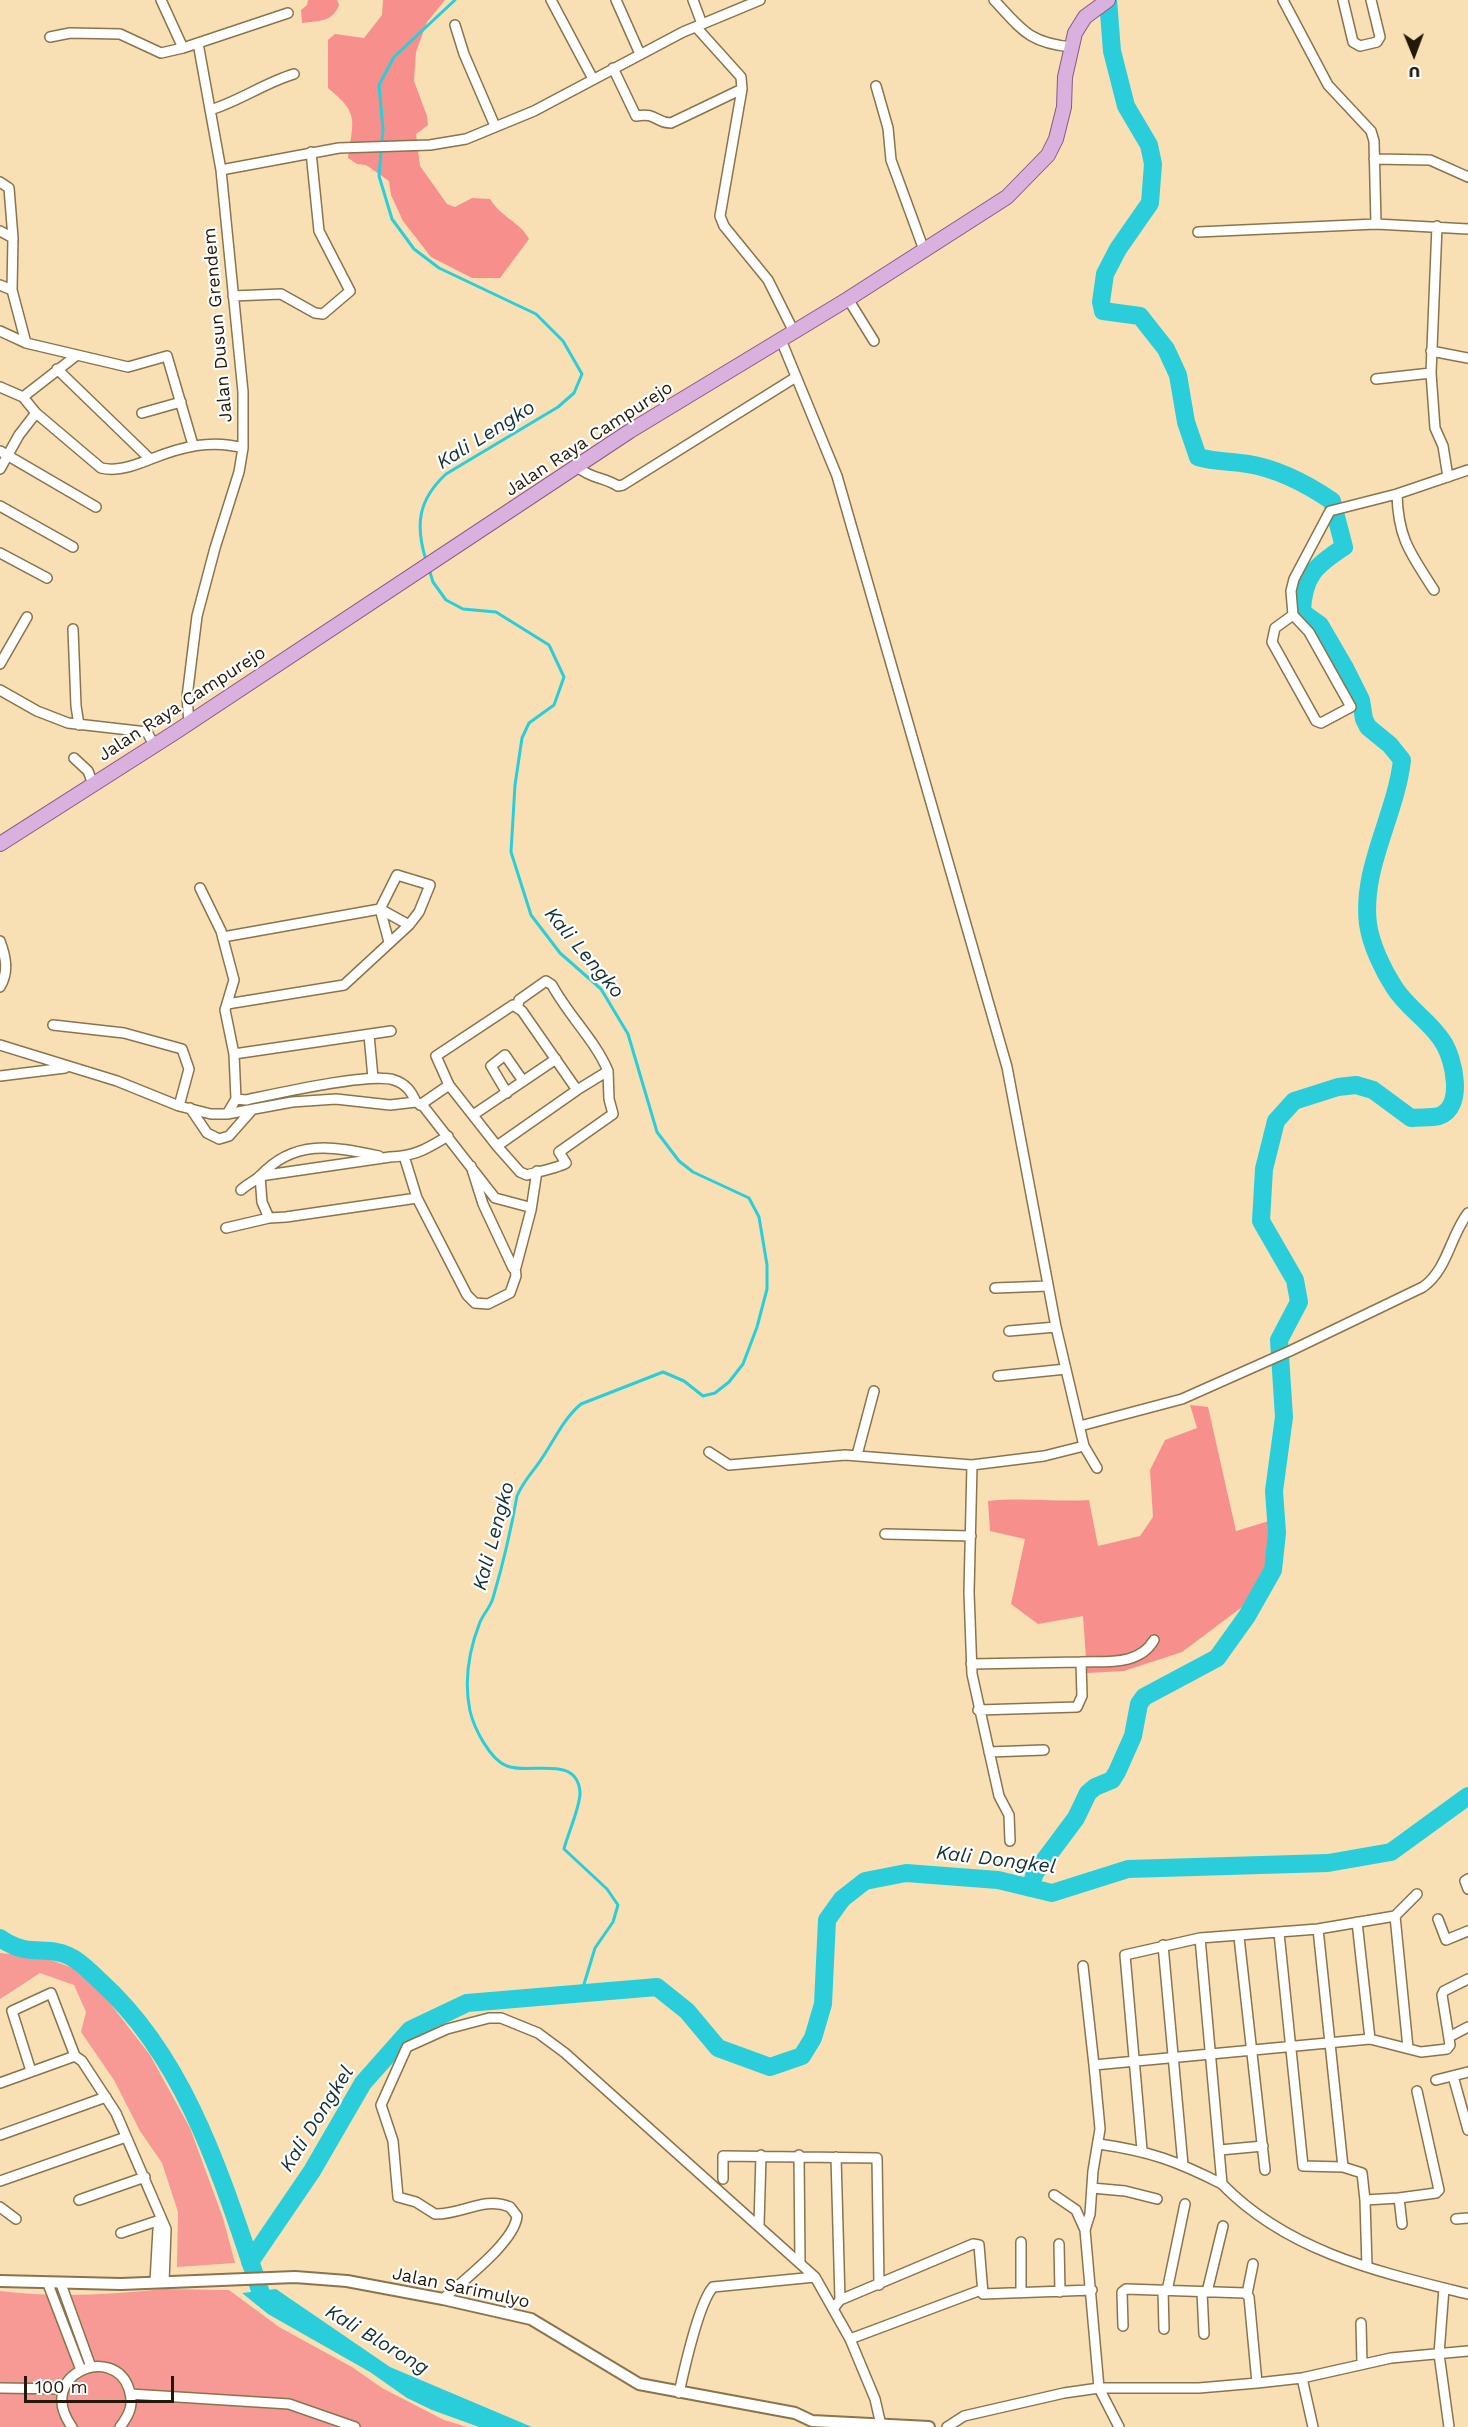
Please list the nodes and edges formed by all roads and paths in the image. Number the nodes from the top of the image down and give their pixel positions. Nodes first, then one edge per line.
1 (161, 0) edge
2 (551, 0) edge
3 (616, 0) edge
4 (693, 0) edge
5 (760, 0) edge
6 (994, 0) edge
7 (1283, 0) edge
8 (1343, 0) edge
9 (1371, 0) edge
10 (1103, 2) edge
11 (746, 3) edge
12 (288, 13) dead end
13 (455, 25) dead end
14 (699, 25) junction
15 (50, 37) dead end
16 (198, 43) junction
17 (1072, 47) junction
18 (183, 48) junction
19 (640, 54) junction
20 (616, 66) junction
21 (294, 74) dead end
22 (593, 79) junction
23 (876, 86) dead end
24 (742, 89) junction
25 (210, 110) junction
26 (495, 126) junction
27 (311, 152) junction
28 (1374, 159) junction
29 (221, 170) junction
30 (1468, 177) edge
31 (0, 182) edge
32 (1376, 224) junction
33 (1437, 226) junction
34 (1468, 229) edge
35 (0, 231) edge
36 (1198, 232) dead end
37 (14, 238) junction
38 (924, 250) junction
39 (0, 285) edge
40 (12, 290) junction
41 (233, 296) junction
42 (848, 299) junction
43 (0, 331) edge
44 (794, 332) junction
45 (781, 340) junction
46 (874, 341) dead end
47 (26, 343) junction
48 (1431, 351) junction
49 (77, 355) junction
50 (1468, 358) edge
51 (57, 369) junction
52 (1431, 373) junction
53 (796, 377) junction
54 (1376, 379) dead end
55 (0, 387) edge
56 (23, 397) junction
57 (181, 402) junction
58 (36, 413) junction
59 (142, 413) dead end
60 (193, 446) junction
61 (243, 448) junction
62 (4, 454) edge
63 (150, 459) junction
64 (577, 467) junction
65 (0, 470) edge
66 (1468, 470) edge
67 (1448, 477) junction
68 (1397, 494) junction
69 (0, 506) edge
70 (96, 507) dead end
71 (73, 547) dead end
72 (0, 553) edge
73 (47, 578) dead end
74 (1434, 590) dead end
75 (1293, 615) junction
76 (27, 618) dead end
77 (73, 629) dead end
78 (0, 664) edge
79 (0, 690) edge
80 (189, 723) junction
81 (79, 725) junction
82 (154, 745) junction
83 (74, 758) dead end
84 (93, 783) junction
85 (0, 844) edge
86 (200, 888) dead end
87 (380, 909) junction
88 (409, 925) junction
89 (223, 937) junction
90 (0, 941) edge
91 (389, 942) junction
92 (0, 987) edge
93 (227, 1004) junction
94 (518, 1006) junction
95 (53, 1025) dead end
96 (391, 1031) dead end
97 (369, 1035) junction
98 (0, 1045) edge
99 (234, 1054) junction
100 (556, 1059) junction
101 (67, 1068) junction
102 (608, 1071) junction
103 (0, 1076) edge
104 (373, 1078) junction
105 (523, 1082) junction
106 (449, 1084) junction
107 (577, 1090) junction
108 (292, 1091) junction
109 (507, 1093) junction
110 (236, 1099) junction
111 (292, 1102) junction
112 (418, 1103) junction
113 (179, 1106) junction
114 (190, 1108) junction
115 (252, 1110) junction
116 (227, 1114) junction
117 (473, 1114) junction
118 (448, 1136) junction
119 (497, 1146) junction
120 (404, 1156) junction
121 (387, 1157) junction
122 (471, 1166) junction
123 (540, 1170) junction
124 (260, 1176) junction
125 (241, 1190) dead end
126 (417, 1198) junction
127 (495, 1198) junction
128 (531, 1210) junction
129 (1468, 1213) edge
130 (490, 1217) junction
131 (269, 1218) junction
132 (226, 1228) dead end
133 (515, 1267) junction
134 (1048, 1286) junction
135 (995, 1288) dead end
136 (1056, 1327) junction
137 (1009, 1331) dead end
138 (1066, 1370) junction
139 (998, 1376) dead end
140 (874, 1391) dead end
141 (1080, 1426) junction
142 (1084, 1446) junction
143 (709, 1452) dead end
144 (857, 1455) junction
145 (972, 1465) junction
146 (1097, 1468) dead end
147 (885, 1534) dead end
148 (971, 1536) junction
149 (1154, 1640) dead end
150 (1081, 1662) junction
151 (971, 1664) junction
152 (978, 1710) junction
153 (1044, 1750) dead end
154 (989, 1752) junction
155 (1010, 1841) dead end
156 (1468, 1879) edge
157 (1468, 1889) edge
158 (1417, 1894) dead end
159 (1395, 1916) junction
160 (1438, 1919) dead end
161 (1357, 1922) junction
162 (1318, 1929) junction
163 (1468, 1931) edge
164 (1279, 1933) junction
165 (1239, 1936) junction
166 (1200, 1938) junction
167 (1163, 1945) junction
168 (1083, 1966) dead end
169 (1468, 1978) edge
170 (1468, 2027) edge
171 (1449, 2037) junction
172 (1370, 2040) junction
173 (1330, 2043) junction
174 (1291, 2046) junction
175 (1408, 2048) junction
176 (1252, 2050) junction
177 (1212, 2054) junction
178 (75, 2056) junction
179 (1173, 2057) junction
180 (1134, 2060) junction
181 (1094, 2065) junction
182 (31, 2071) junction
183 (1468, 2072) edge
184 (1453, 2076) junction
185 (1436, 2080) dead end
186 (0, 2083) edge
187 (1417, 2091) dead end
188 (106, 2097) junction
189 (1468, 2130) edge
190 (0, 2135) edge
191 (126, 2137) junction
192 (1099, 2144) junction
193 (1263, 2146) junction
194 (1142, 2150) junction
195 (1220, 2150) junction
196 (799, 2155) junction
197 (761, 2156) junction
198 (836, 2157) junction
199 (1183, 2165) junction
200 (1343, 2167) junction
201 (1265, 2170) dead end
202 (145, 2177) junction
203 (723, 2179) dead end
204 (0, 2181) edge
205 (1222, 2184) junction
206 (1092, 2188) junction
207 (1054, 2195) dead end
208 (1399, 2198) junction
209 (1157, 2199) dead end
210 (79, 2200) dead end
211 (1365, 2200) junction
212 (1185, 2204) dead end
213 (0, 2207) edge
214 (1468, 2218) edge
215 (16, 2219) dead end
216 (1456, 2219) dead end
217 (1402, 2224) dead end
218 (162, 2225) junction
219 (759, 2225) junction
220 (1223, 2226) dead end
221 (1085, 2230) junction
222 (120, 2233) dead end
223 (1021, 2242) dead end
224 (1059, 2244) dead end
225 (801, 2263) junction
226 (1253, 2264) dead end
227 (1367, 2267) junction
228 (815, 2277) junction
229 (0, 2281) edge
230 (159, 2282) junction
231 (61, 2283) junction
232 (48, 2284) junction
233 (879, 2285) junction
234 (1444, 2288) junction
235 (981, 2290) junction
236 (1092, 2290) junction
237 (1165, 2290) junction
238 (1060, 2292) junction
239 (1204, 2292) junction
240 (1022, 2293) junction
241 (1247, 2294) junction
242 (1468, 2294) edge
243 (443, 2299) junction
244 (840, 2300) junction
245 (833, 2309) junction
246 (1361, 2323) dead end
247 (1124, 2326) dead end
248 (1164, 2329) dead end
249 (1204, 2334) dead end
250 (850, 2339) junction
251 (1468, 2351) edge
252 (1438, 2354) junction
253 (1362, 2363) junction
254 (92, 2367) junction
255 (81, 2370) junction
256 (1302, 2378) junction
257 (1257, 2383) junction
258 (0, 2388) edge
259 (1100, 2388) junction
260 (62, 2389) junction
261 (679, 2392) junction
262 (130, 2394) junction
263 (811, 2424) edge
264 (880, 2425) junction
265 (72, 2427) edge
266 (120, 2427) edge
267 (355, 2427) edge
268 (929, 2427) edge
269 (947, 2427) edge
270 (1119, 2427) edge
271 (1313, 2427) edge
272 (1449, 2427) edge

1 - 18 street
2 - 22 street
3 - 19 street
4 - 14 street
5 - 11 street
6 - 17 street
7 - 28 street
8 - 9 street
10 - 17 main road, Jalan Raya Campurejo
11 - 14 street
12 - 16 street
13 - 26 street
14 - 19 street
14 - 24 street
15 - 18 street
16 - 18 street
16 - 25 street, Jalan Dusun Grendem
17 - 38 main road, Jalan Raya Campurejo
19 - 20 street
20 - 22 street
20 - 24 street
21 - 25 street
22 - 26 street
23 - 38 street
24 - 44 street
25 - 29 street, Jalan Dusun Grendem
26 - 27 street
27 - 29 street
27 - 41 street
28 - 30 street
28 - 32 street
29 - 41 street, Jalan Dusun Grendem
31 - 37 street
32 - 33 street
32 - 36 street
33 - 34 street
33 - 48 street
35 - 37 street
37 - 40 street
38 - 42 main road, Jalan Raya Campurejo
39 - 40 street
40 - 47 street
41 - 61 street, Jalan Dusun Grendem
42 - 44 main road, Jalan Raya Campurejo
42 - 46 street
43 - 47 street
44 - 45 main road, Jalan Raya Campurejo
45 - 53 street
45 - 64 main road, Jalan Raya Campurejo
47 - 49 street
48 - 50 street
48 - 52 street
49 - 51 street
49 - 57 street
51 - 56 street
51 - 63 street
52 - 54 street
52 - 67 street
53 - 64 street
53 - 134 street
55 - 56 street
56 - 58 street
57 - 59 street
57 - 60 street
58 - 62 street
58 - 63 street
60 - 61 street
60 - 63 street
61 - 80 street, Jalan Dusun Grendem
62 - 65 street
62 - 70 street
64 - 80 main road, Jalan Raya Campurejo
66 - 67 street
67 - 68 street
68 - 74 street
68 - 75 street
69 - 71 street
72 - 73 street
75 - 75 street
76 - 78 street
77 - 81 street
79 - 81 street
80 - 82 main road, Jalan Raya Campurejo
81 - 82 street
82 - 84 main road, Jalan Raya Campurejo
83 - 84 street
84 - 85 main road, Jalan Raya Campurejo
86 - 89 street
87 - 88 street
87 - 88 street
87 - 89 street
87 - 91 street
88 - 91 street
89 - 93 street
90 - 92 street
91 - 93 street
93 - 99 street
94 - 100 street
94 - 102 street
94 - 106 street
95 - 113 street
96 - 97 street
97 - 99 street
97 - 104 street
98 - 101 street
99 - 110 street
100 - 105 street
100 - 107 street
101 - 103 street
101 - 113 street
102 - 107 street
102 - 123 street
104 - 108 street
104 - 112 street
105 - 109 street
105 - 109 street
106 - 112 street
106 - 117 street
107 - 119 street
108 - 110 street
108 - 111 street
109 - 117 street
110 - 116 street
111 - 112 street
111 - 115 street
112 - 118 street
113 - 114 street
114 - 115 street
114 - 116 street
115 - 116 street
117 - 119 street
118 - 120 street
118 - 122 street
119 - 123 street
120 - 121 street
120 - 126 street
121 - 124 street
121 - 124 street
122 - 127 street
122 - 130 street
123 - 128 street
124 - 125 street
124 - 131 street
126 - 131 street
126 - 133 street
127 - 128 street
127 - 130 street
128 - 133 street
129 - 141 street
130 - 133 street
131 - 132 street
134 - 135 street
134 - 136 street
136 - 137 street
136 - 138 street
138 - 139 street
138 - 141 street
140 - 144 street
141 - 142 street
142 - 145 street
142 - 146 street
143 - 144 street
144 - 145 street
145 - 148 street
147 - 148 street
148 - 151 street
149 - 150 street
150 - 151 street
150 - 152 street
151 - 152 street
152 - 154 street
153 - 154 street
154 - 155 street
156 - 157 street
158 - 159 street
159 - 161 street
159 - 175 street
160 - 163 street
161 - 162 street
161 - 172 street
162 - 164 street
162 - 173 street
164 - 165 street
164 - 174 street
165 - 166 street
165 - 176 street
166 - 167 street
166 - 177 street
167 - 179 street
167 - 180 street
168 - 181 street
169 - 171 street
170 - 171 street
171 - 175 street
172 - 173 street
172 - 175 street
173 - 174 street
173 - 200 street
174 - 176 street
174 - 200 street
176 - 177 street
176 - 193 street
177 - 179 street
177 - 195 street
178 - 182 street
178 - 182 street
178 - 188 street
179 - 180 street
179 - 199 street
180 - 181 street
180 - 194 street
181 - 192 street
182 - 186 street
183 - 184 street
184 - 185 street
184 - 189 street
187 - 208 street
188 - 190 street
188 - 191 street
191 - 202 street
191 - 204 street
192 - 194 street
192 - 206 street
193 - 195 street
193 - 201 street
194 - 199 street
195 - 205 street
196 - 197 street
196 - 198 street
196 - 225 street
197 - 203 street
197 - 219 street
198 - 233 street
198 - 244 street
199 - 205 street
200 - 211 street
202 - 210 street
202 - 218 street
205 - 227 street
206 - 209 street
206 - 221 street
207 - 221 street
208 - 211 street
208 - 217 street
211 - 227 street
212 - 237 street
213 - 215 street
214 - 216 street
218 - 222 street
218 - 230 street
219 - 225 street
219 - 243 street
220 - 239 street
221 - 236 street
223 - 240 street
224 - 238 street
225 - 228 street
226 - 241 street
227 - 234 street
228 - 245 street
228 - 261 street
229 - 232 street, Jalan Sarimulyo
230 - 231 street, Jalan Sarimulyo
230 - 243 street, Jalan Sarimulyo
231 - 232 street, Jalan Sarimulyo
231 - 254 street
232 - 255 street
233 - 235 street
233 - 244 street
234 - 242 street
234 - 252 street
235 - 240 street
235 - 250 street
236 - 238 street
236 - 259 street
237 - 239 street
237 - 247 street
237 - 248 street
238 - 240 street
239 - 241 street
239 - 249 street
241 - 257 street
243 - 261 street, Jalan Sarimulyo
244 - 245 street
245 - 250 street
246 - 253 street
250 - 264 street
251 - 252 street
252 - 253 street
252 - 272 street
253 - 256 street
254 - 255 street
254 - 262 street
255 - 260 street
256 - 257 street
256 - 271 street
257 - 259 street
258 - 260 street
259 - 269 street
259 - 270 street
260 - 265 street
261 - 263 street, Jalan Sarimulyo
262 - 266 street
262 - 267 street
263 - 264 street, Jalan Sarimulyo
264 - 268 street, Jalan Sarimulyo

